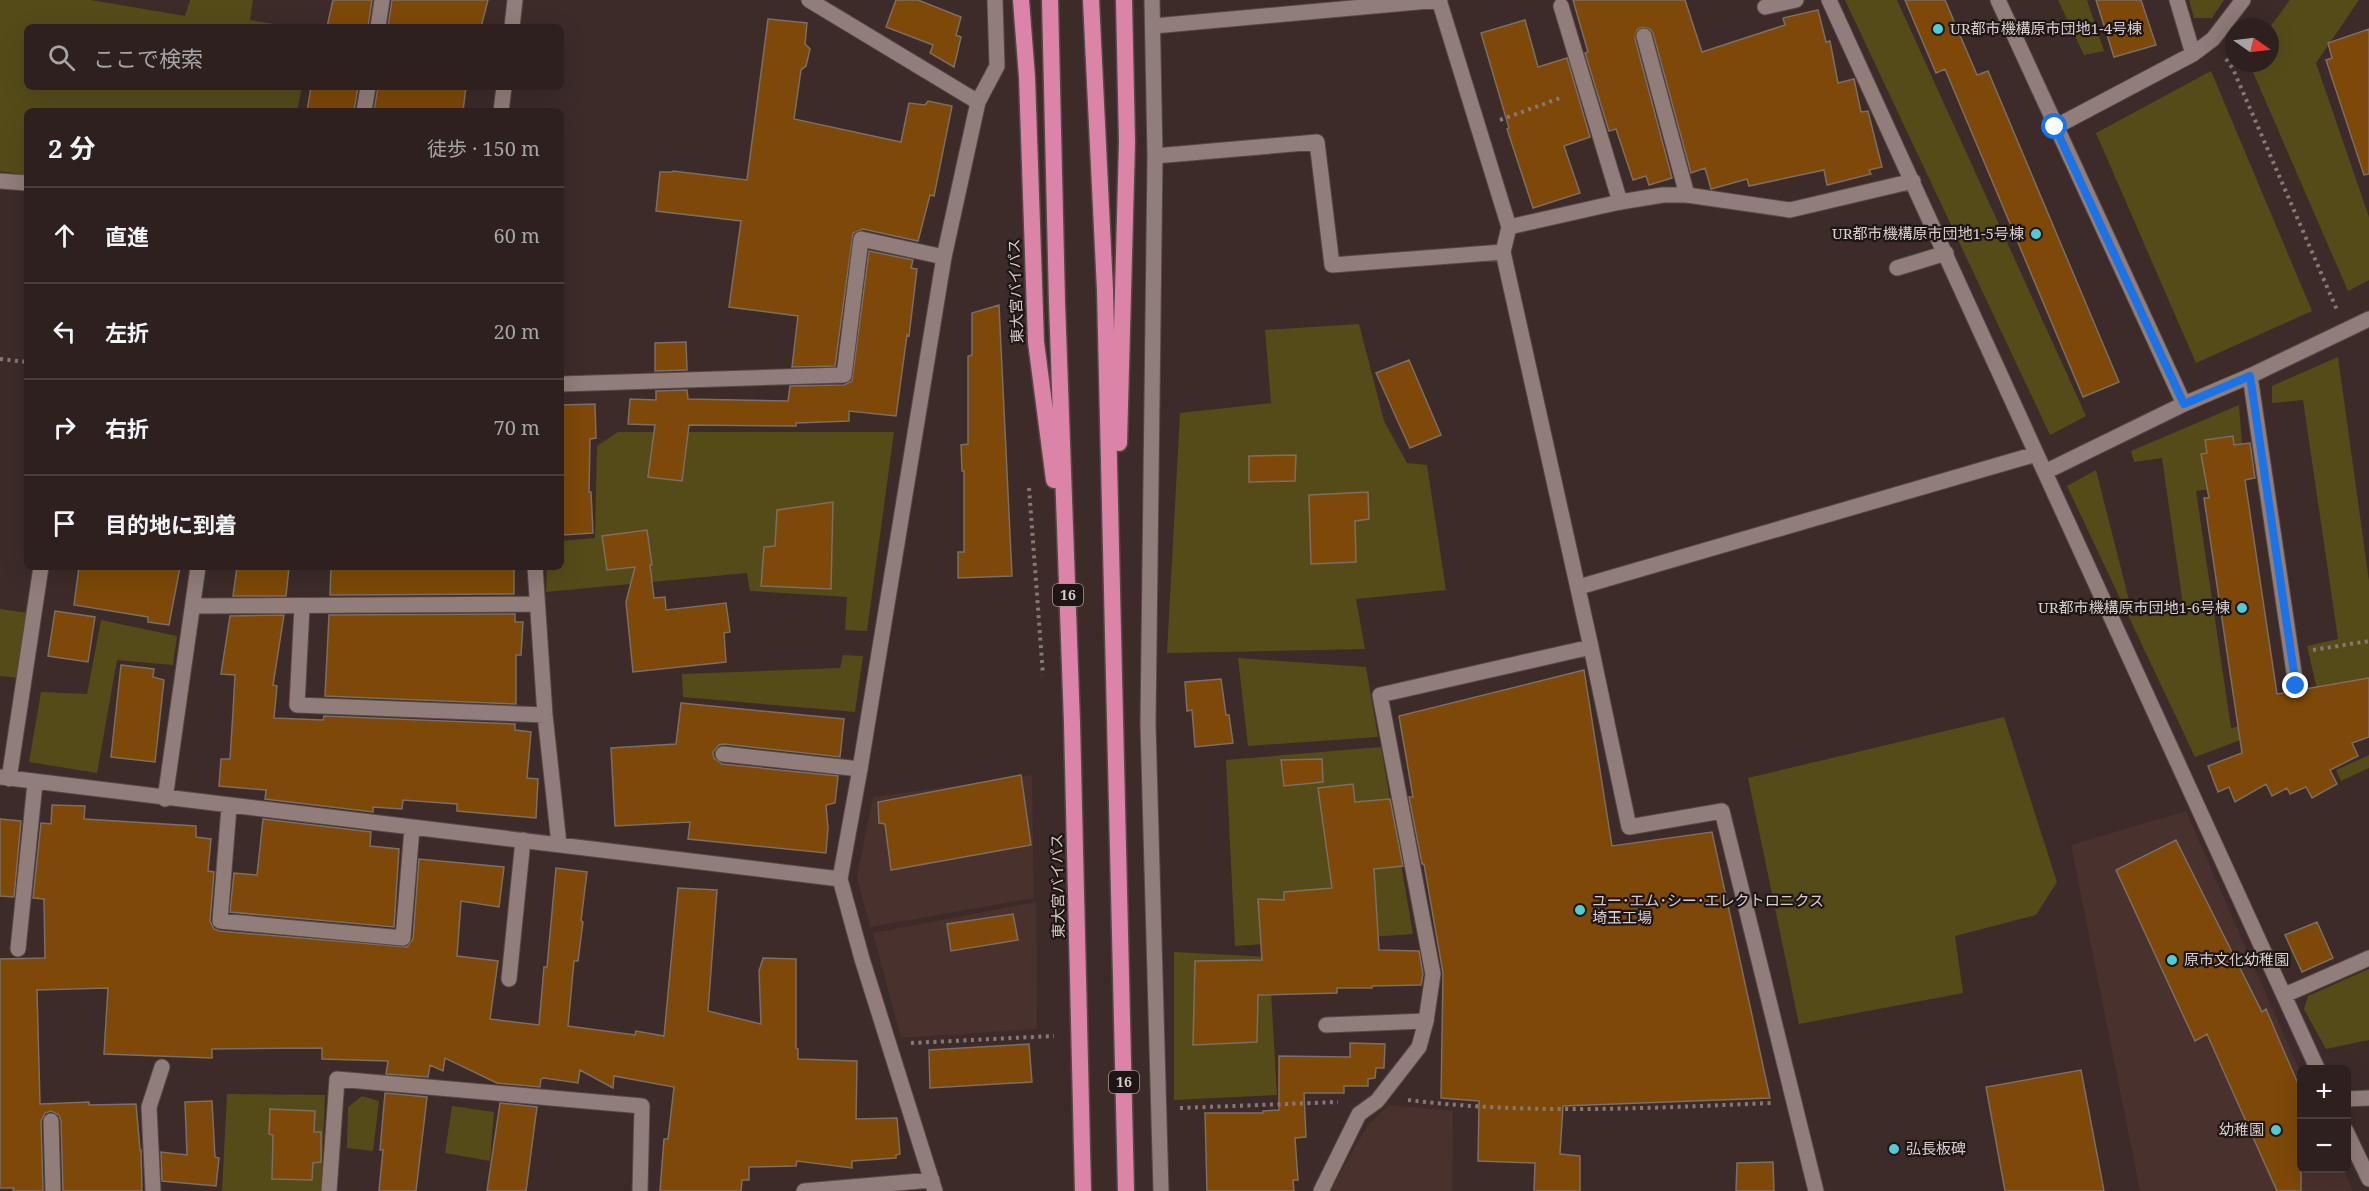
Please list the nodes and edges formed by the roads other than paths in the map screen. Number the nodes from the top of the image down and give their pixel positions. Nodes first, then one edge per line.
1 (382, 0) edge
2 (515, 0) edge
3 (809, 0) edge
4 (995, 0) edge
5 (1021, 0) edge
6 (1050, 0) edge
7 (1091, 0) edge
8 (1124, 0) edge
9 (1152, 0) edge
10 (1440, 0) edge
11 (1796, 0) edge
12 (1829, 0) edge
13 (1998, 0) edge
14 (2177, 0) edge
15 (2243, 0) edge
16 (1561, 6) dead end
17 (1765, 7) dead end
18 (378, 24) edge
19 (512, 24) edge
20 (1154, 26) junction
21 (1644, 36) dead end
22 (2193, 54) junction
23 (368, 90) edge
24 (504, 90) edge
25 (978, 102) junction
26 (364, 108) edge
27 (501, 108) edge
28 (2055, 127) junction
29 (1155, 156) junction
30 (0, 181) edge
31 (1913, 181) junction
32 (24, 183) edge
33 (1687, 195) junction
34 (1620, 202) junction
35 (1509, 227) junction
36 (1503, 252) junction
37 (1946, 253) junction
38 (944, 257) junction
39 (1897, 268) dead end
40 (2369, 319) edge
41 (2250, 376) junction
42 (564, 384) edge
43 (2184, 404) junction
44 (2036, 454) junction
45 (2044, 472) junction
46 (39, 570) edge
47 (198, 570) edge
48 (535, 570) edge
49 (1067, 579) junction
50 (1112, 579) junction
51 (1579, 587) junction
52 (537, 604) junction
53 (194, 606) junction
54 (302, 607) junction
55 (1591, 647) junction
56 (2296, 686) dead end
57 (545, 715) junction
58 (723, 754) dead end
59 (860, 769) junction
60 (4, 778) edge
61 (35, 783) junction
62 (165, 799) junction
63 (229, 807) junction
64 (412, 828) junction
65 (523, 840) junction
66 (559, 844) junction
67 (840, 879) junction
68 (18, 949) dead end
69 (2369, 958) edge
70 (509, 979) dead end
71 (2284, 995) junction
72 (1426, 1021) junction
73 (1326, 1025) dead end
74 (2316, 1065) edge
75 (162, 1067) dead end
76 (2369, 1098) edge
77 (2351, 1099) edge
78 (51, 1121) dead end
79 (2351, 1141) edge
80 (2369, 1179) edge
81 (933, 1185) edge
82 (53, 1191) edge
83 (153, 1191) edge
84 (329, 1191) edge
85 (640, 1191) edge
86 (804, 1191) edge
87 (1083, 1191) edge
88 (1126, 1191) edge
89 (1161, 1191) edge
90 (1321, 1191) edge
91 (1816, 1191) edge

1 - 18 street
2 - 19 street
3 - 25 street
4 - 25 street
5 - 49 highway, 東大宮バイパス / 16
6 - 49 highway, 東大宮バイパス / 16
7 - 50 highway, 16
8 - 50 highway, 16
9 - 20 street
10 - 20 street
10 - 35 street
11 - 17 street
12 - 31 street
13 - 28 street
14 - 22 street
15 - 22 street
16 - 34 street
20 - 29 street
21 - 33 street
22 - 28 street
23 - 26 street
24 - 27 street
25 - 38 street
28 - 43 street
29 - 36 street
29 - 89 street
30 - 32 street
31 - 33 street
31 - 37 street
33 - 34 street
34 - 35 street
35 - 36 street
36 - 51 street
37 - 39 street
37 - 44 street
38 - 42 street
38 - 59 street
40 - 41 street
41 - 43 street
41 - 56 street
43 - 45 street
44 - 45 street
44 - 51 street
45 - 71 street
46 - 60 street
47 - 53 street
48 - 52 street
49 - 87 highway, 東大宮バイパス / 16
50 - 88 highway, 16
51 - 55 street
52 - 54 street
52 - 57 street
53 - 54 street
53 - 62 street
54 - 57 street
55 - 72 street
55 - 91 street
57 - 66 street
58 - 59 street
59 - 67 street
60 - 61 street
61 - 62 street
61 - 68 street
62 - 63 street
63 - 64 street
63 - 64 street
64 - 65 street
65 - 66 street
65 - 70 street
66 - 67 street
67 - 81 street
69 - 71 street
71 - 74 street
72 - 73 street
72 - 90 street
75 - 83 street
76 - 77 street
78 - 82 street
79 - 80 street
81 - 86 street
84 - 85 street

